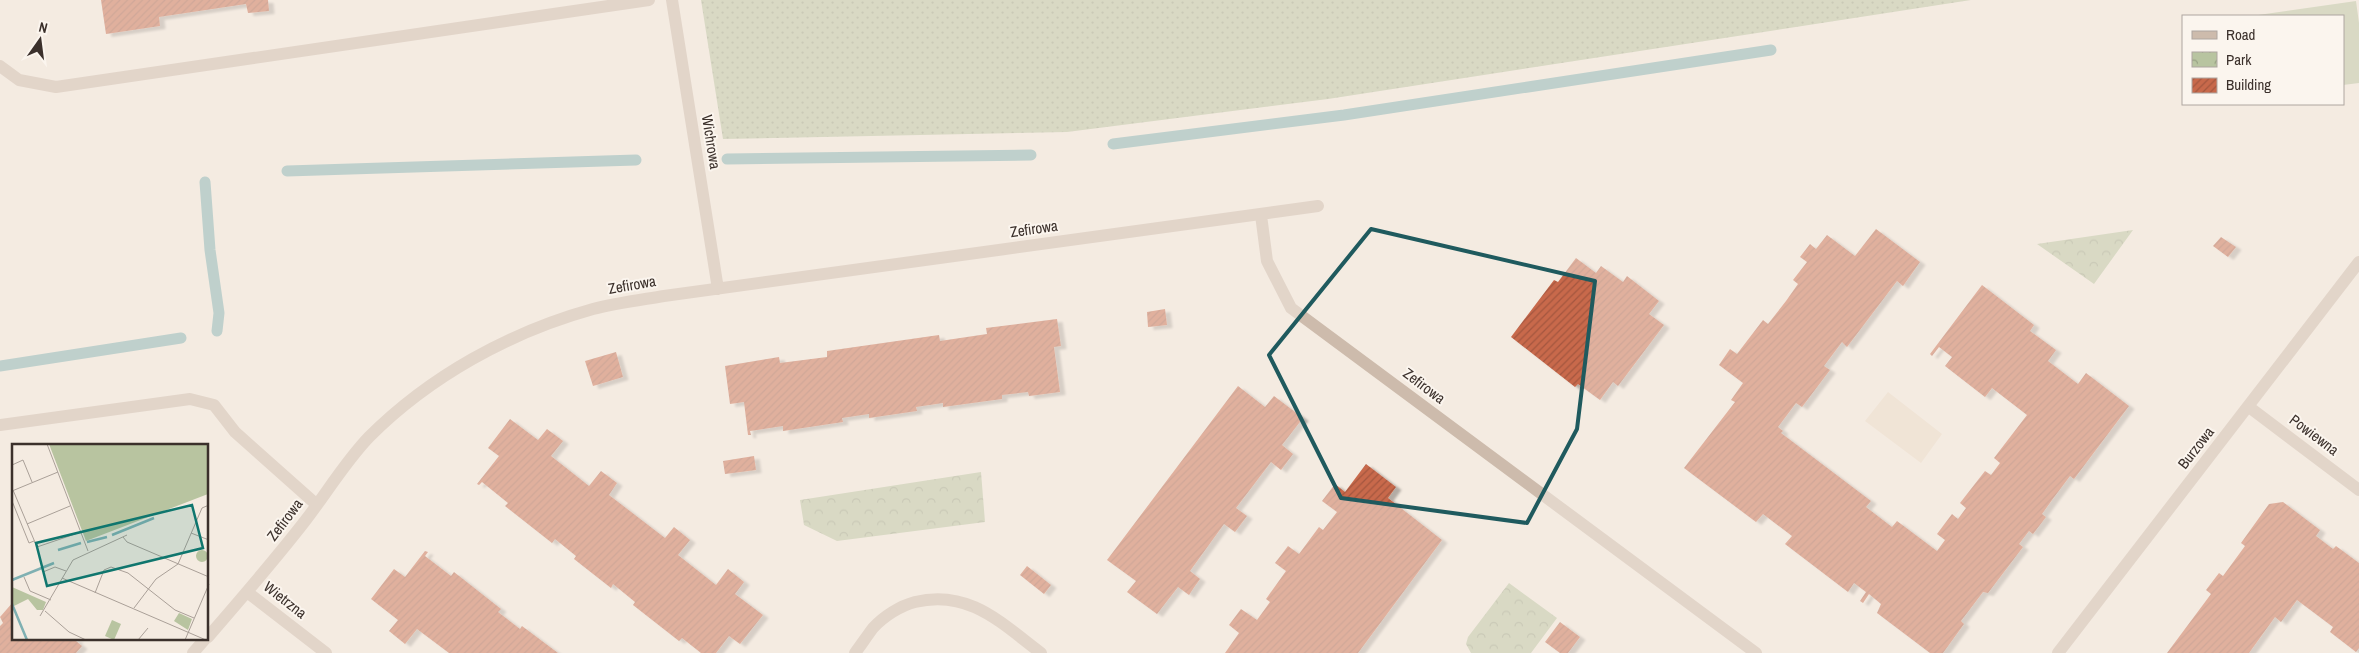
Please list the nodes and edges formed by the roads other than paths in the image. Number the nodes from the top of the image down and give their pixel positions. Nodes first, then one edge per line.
1 (649, 0) edge
2 (672, 0) edge
3 (0, 66) edge
4 (1318, 206) dead end
5 (1261, 215) junction
6 (2359, 262) edge
7 (718, 289) junction
8 (2249, 407) junction
9 (0, 425) edge
10 (2359, 490) edge
11 (317, 505) junction
12 (247, 592) junction
13 (209, 635) edge
14 (204, 640) edge
15 (193, 653) edge
16 (326, 653) edge
17 (855, 653) edge
18 (1041, 653) edge
19 (1756, 653) edge
20 (2058, 653) edge

1 - 3 street
2 - 7 street, Wichrowa
4 - 5 street
5 - 7 street, Zefirowa
5 - 19 street, Zefirowa
6 - 8 street, Burzowa
7 - 11 street, Zefirowa
8 - 10 street, Powiewna
8 - 20 street, Burzowa
9 - 11 street
11 - 12 street, Zefirowa
12 - 13 street, Wietrzna
12 - 16 street, Wietrzna
14 - 15 street, Wietrzna
17 - 18 street

